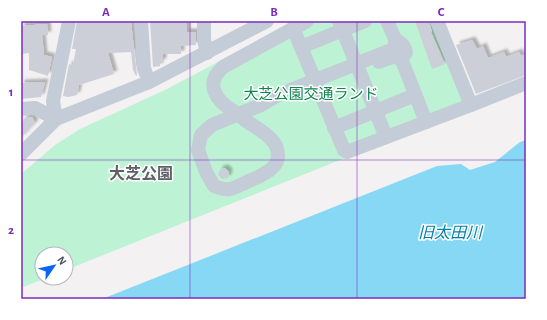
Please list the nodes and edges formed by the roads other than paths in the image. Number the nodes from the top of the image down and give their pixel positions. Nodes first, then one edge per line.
1 (69, 21) edge
2 (141, 21) edge
3 (204, 21) edge
4 (267, 21) edge
5 (307, 21) edge
6 (365, 21) edge
7 (387, 21) edge
8 (437, 21) edge
9 (341, 26) edge
10 (293, 28) junction
11 (395, 40) junction
12 (301, 47) junction
13 (207, 53) junction
14 (401, 58) junction
15 (357, 67) junction
16 (149, 82) junction
17 (526, 83) edge
18 (316, 84) junction
19 (415, 95) junction
20 (471, 105) junction
21 (21, 109) edge
22 (375, 111) junction
23 (56, 119) junction
24 (426, 122) junction
25 (334, 128) junction
26 (386, 137) junction
27 (21, 154) edge

1 - 23 street
2 - 16 street
3 - 13 street
4 - 13 street
5 - 10 street
6 - 9 street
7 - 11 street
8 - 20 street
9 - 12 street
9 - 15 street
10 - 12 street
10 - 18 street, bridge
11 - 14 street
11 - 15 street
12 - 18 street
13 - 16 street
14 - 15 street
14 - 19 street
15 - 18 street
15 - 22 street
16 - 23 street
17 - 20 street
18 - 25 street
19 - 22 street
19 - 24 street
20 - 24 street
21 - 23 street
22 - 25 street
22 - 26 street
23 - 27 street
24 - 26 street
25 - 26 street

